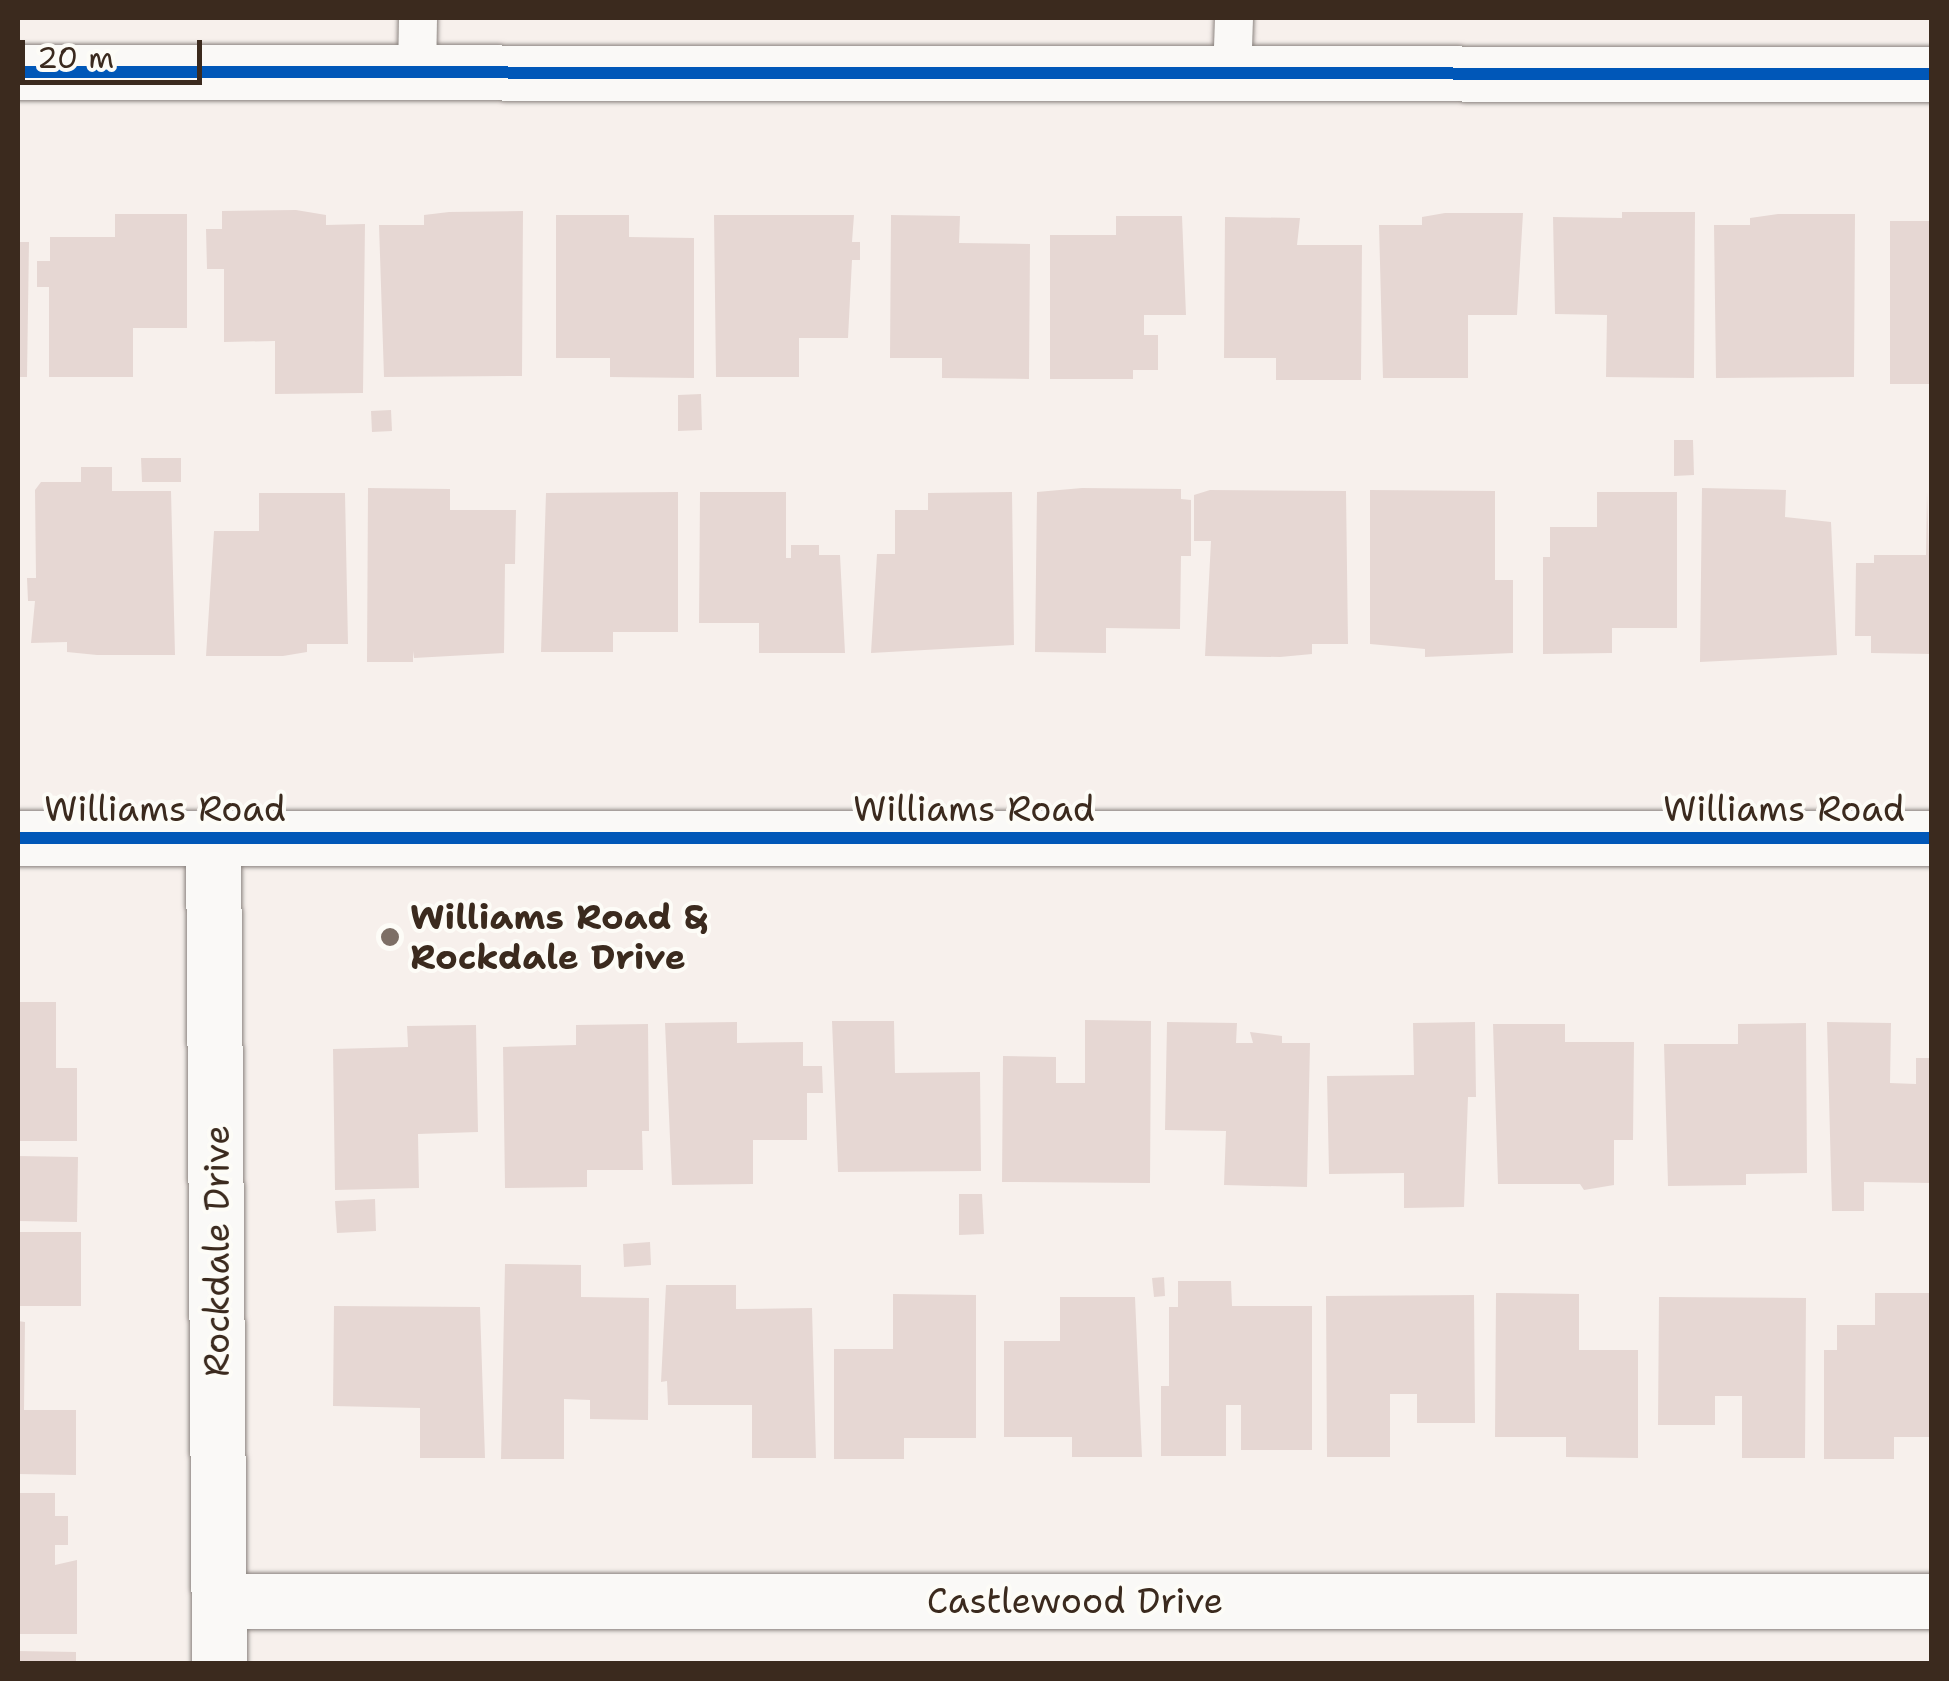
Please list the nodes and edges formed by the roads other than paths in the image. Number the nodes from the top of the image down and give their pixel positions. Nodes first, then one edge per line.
1 (418, 18) edge
2 (1234, 18) edge
3 (18, 72) edge
4 (1932, 74) edge
5 (416, 76) junction
6 (1232, 76) junction
7 (18, 838) edge
8 (1932, 838) edge
9 (213, 839) junction
10 (220, 1601) junction
11 (1932, 1601) edge
12 (219, 1664) edge

1 - 5 lane
2 - 6 lane
3 - 5 street
4 - 6 street
5 - 6 street
7 - 9 street, Williams Road
8 - 9 street, Williams Road
9 - 10 street, Rockdale Drive
10 - 11 street, Castlewood Drive
10 - 12 street, Rockdale Drive

